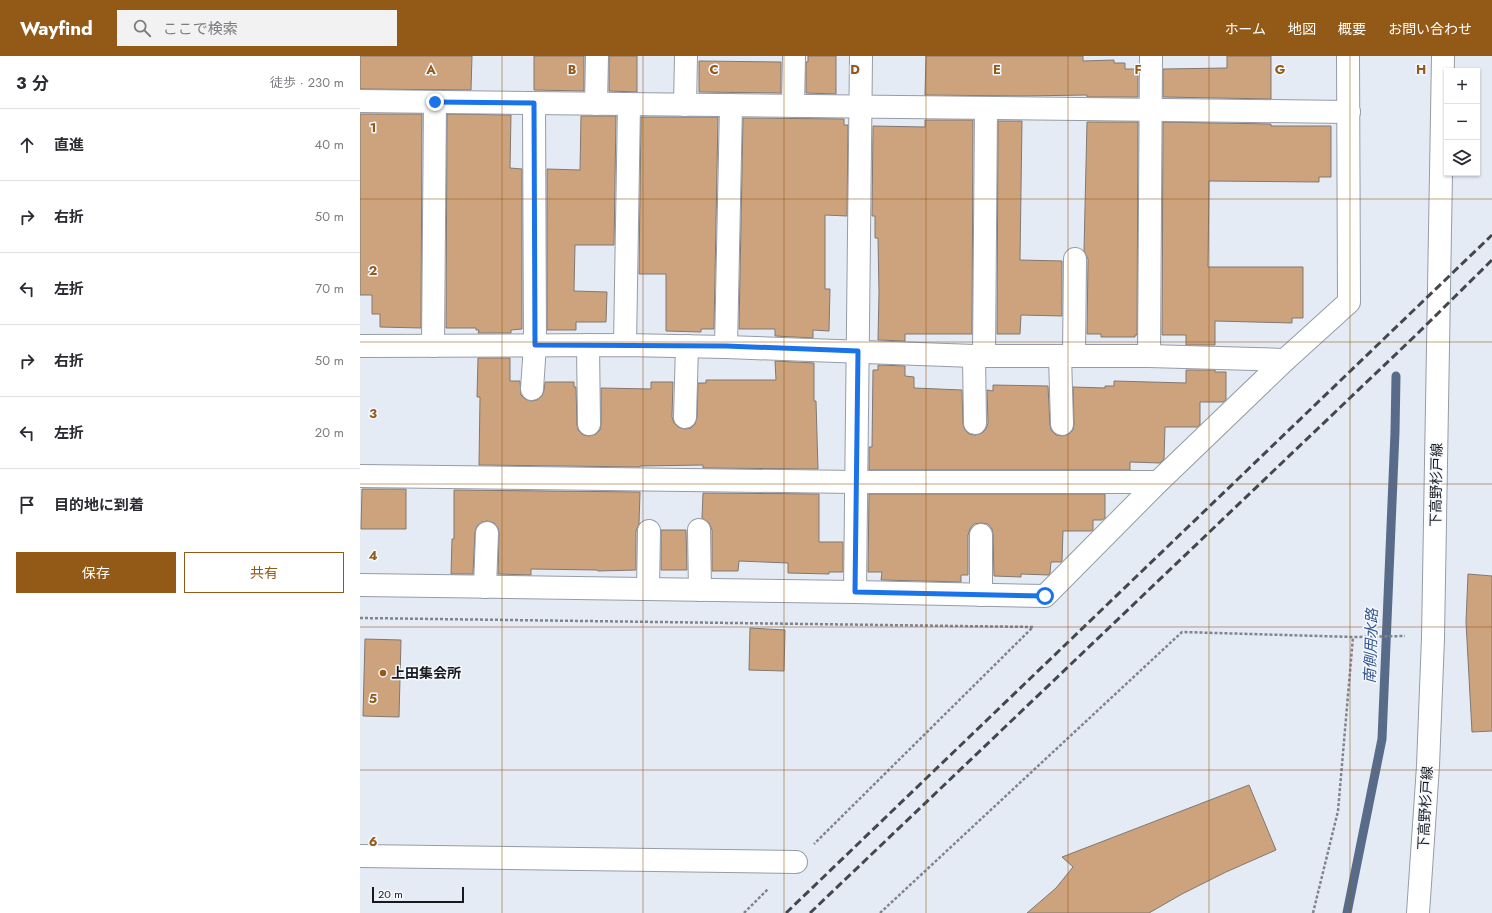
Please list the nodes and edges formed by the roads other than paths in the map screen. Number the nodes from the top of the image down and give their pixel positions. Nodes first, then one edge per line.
1 (597, 56) edge
2 (686, 56) edge
3 (794, 56) edge
4 (861, 56) edge
5 (1151, 56) edge
6 (1348, 56) edge
7 (1443, 56) edge
8 (360, 101) edge
9 (435, 102) junction
10 (534, 103) junction
11 (596, 104) junction
12 (629, 104) junction
13 (685, 105) junction
14 (731, 105) junction
15 (793, 106) junction
16 (861, 107) junction
17 (986, 108) junction
18 (1150, 110) junction
19 (1349, 112) junction
20 (1075, 259) dead end
21 (535, 345) junction
22 (588, 345) junction
23 (626, 345) junction
24 (360, 346) edge
25 (433, 346) junction
26 (687, 346) junction
27 (726, 346) junction
28 (858, 351) junction
29 (979, 356) junction
30 (1067, 356) junction
31 (1149, 356) junction
32 (1285, 360) junction
33 (532, 389) dead end
34 (685, 417) dead end
35 (975, 423) dead end
36 (589, 424) dead end
37 (1062, 424) dead end
38 (360, 476) edge
39 (857, 482) junction
40 (1158, 482) junction
41 (699, 530) dead end
42 (649, 531) dead end
43 (487, 533) dead end
44 (981, 535) dead end
45 (360, 585) edge
46 (485, 587) junction
47 (648, 589) junction
48 (700, 590) junction
49 (855, 592) junction
50 (982, 594) junction
51 (360, 856) edge
52 (796, 862) road end
53 (1418, 913) edge

1 - 11 street
2 - 13 street
3 - 15 street
4 - 16 street
5 - 18 street
6 - 19 street
7 - 53 street, 下高野杉戸線
8 - 9 street
9 - 10 street
9 - 25 street
10 - 11 street
10 - 21 street
11 - 12 street
12 - 13 street
12 - 23 street
13 - 14 street
14 - 15 street
14 - 27 street
15 - 16 street
16 - 17 street
16 - 28 street
17 - 18 street
17 - 29 street
18 - 19 street
18 - 31 street
19 - 32 street
20 - 30 street
21 - 22 street
21 - 25 street
21 - 33 street
22 - 23 street
22 - 36 street
23 - 26 street
24 - 25 street
26 - 27 street
26 - 34 street
27 - 28 street
28 - 29 street
28 - 39 street
29 - 30 street
29 - 35 street
30 - 31 street
30 - 37 street
31 - 32 street
32 - 40 street
38 - 39 street
39 - 40 street
39 - 49 street
40 - 50 street
41 - 48 street
42 - 47 street
43 - 46 street
44 - 50 street
45 - 46 street
46 - 47 street
47 - 48 street
48 - 49 street
49 - 50 street
51 - 52 street

